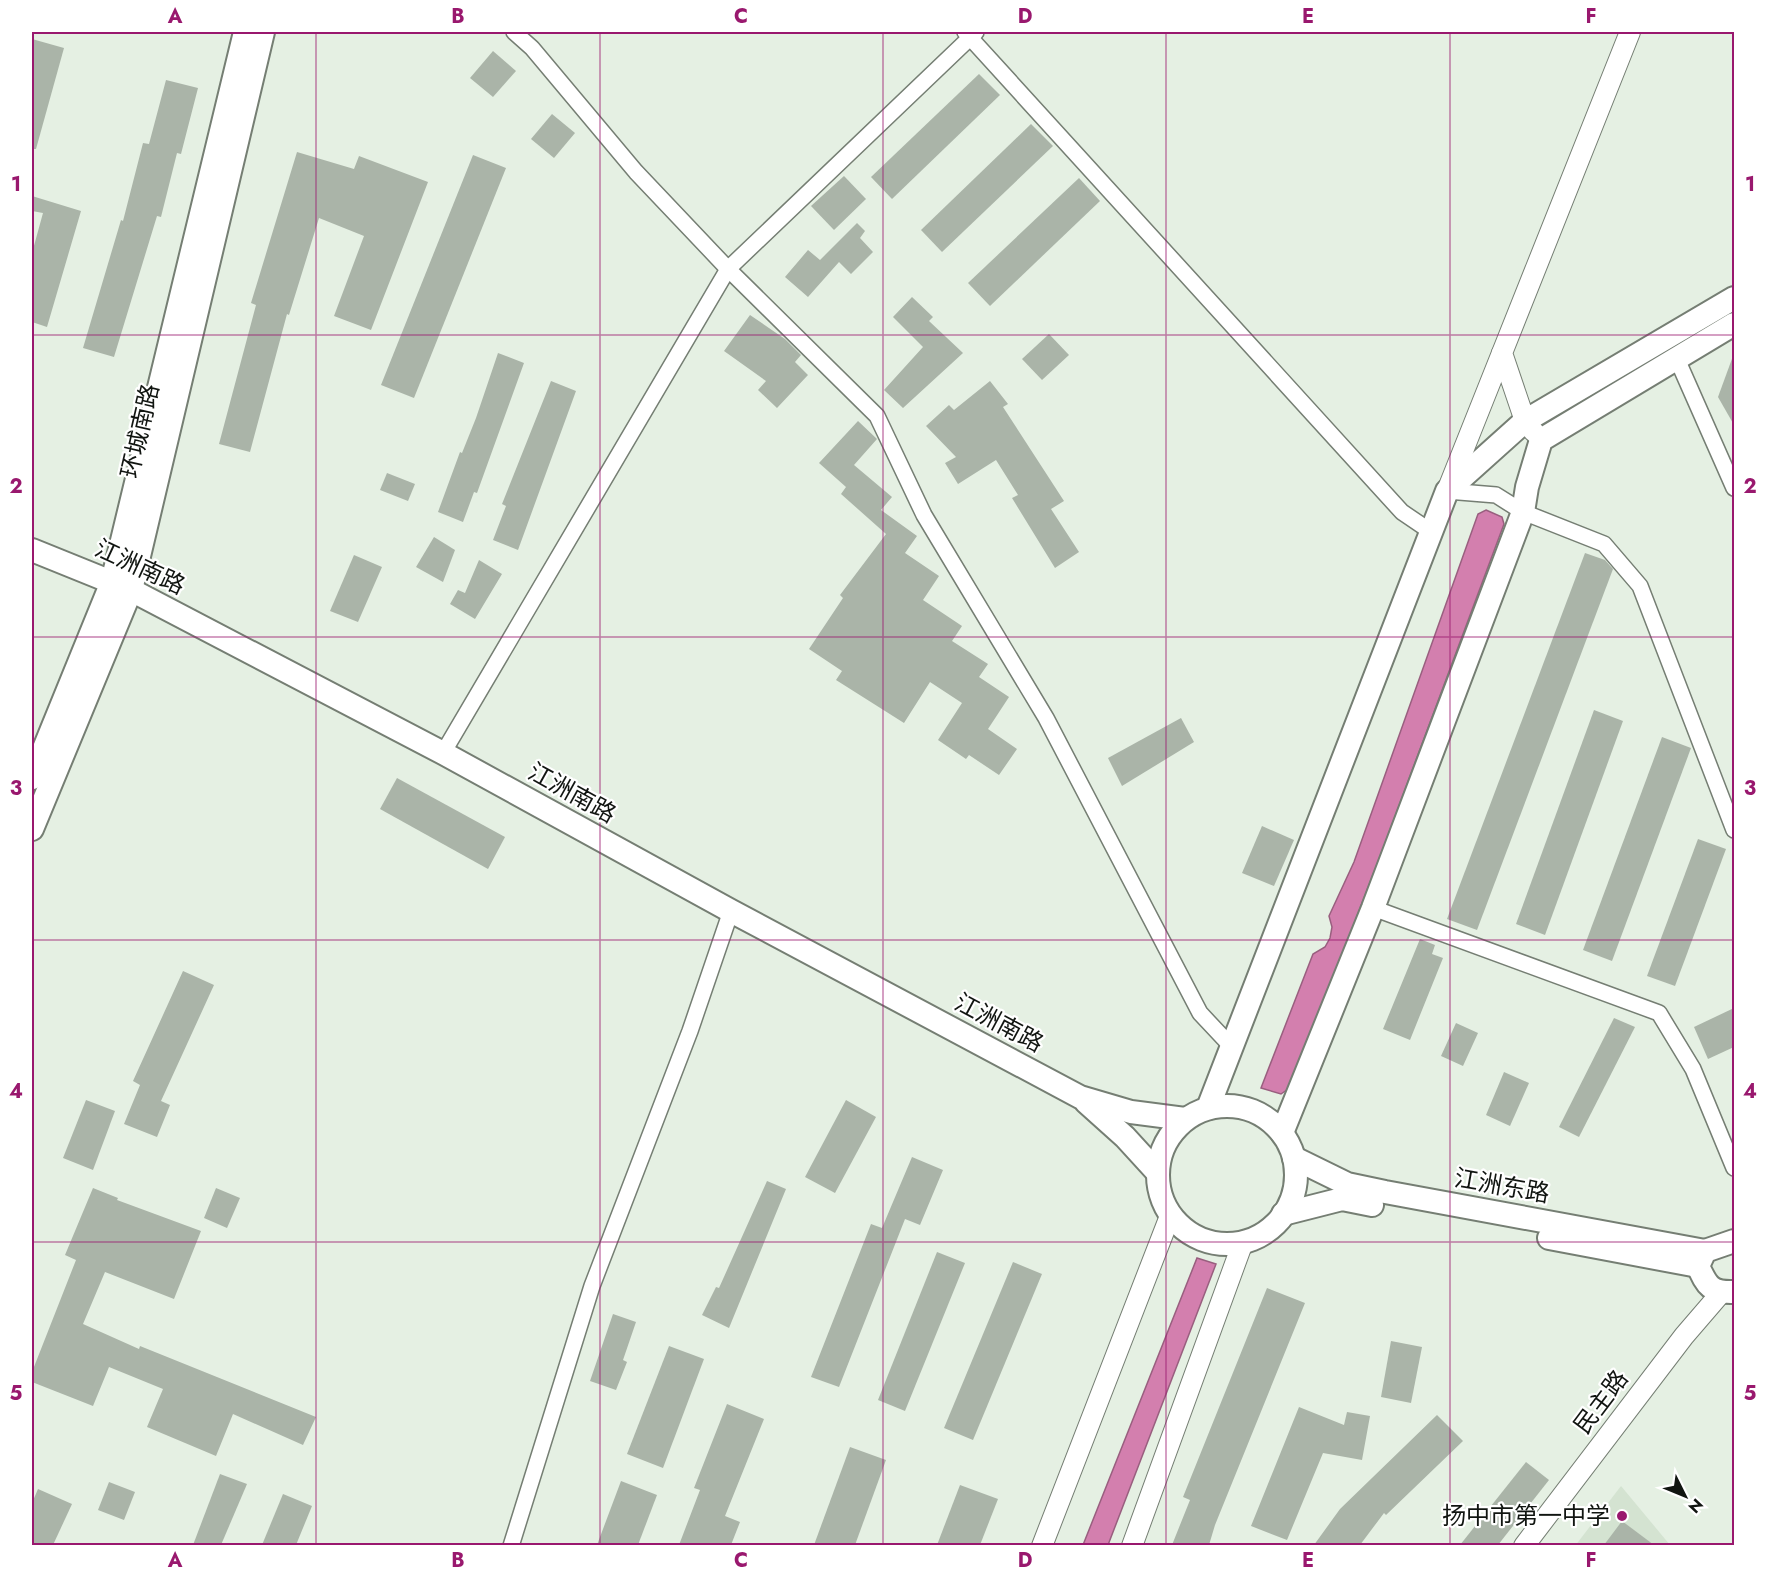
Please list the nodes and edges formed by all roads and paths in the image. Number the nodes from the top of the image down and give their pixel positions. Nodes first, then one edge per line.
1 (245, 32) edge
2 (263, 32) edge
3 (514, 32) edge
4 (1630, 32) edge
5 (970, 33) edge
6 (728, 269) junction
7 (1734, 298) edge
8 (1734, 324) edge
9 (1502, 352) junction
10 (1677, 359) junction
11 (1525, 421) junction
12 (1540, 440) junction
13 (1734, 488) edge
14 (1447, 490) junction
15 (1523, 512) junction
16 (1430, 531) junction
17 (32, 550) edge
18 (122, 586) junction
19 (443, 753) junction
20 (32, 778) edge
21 (32, 829) edge
22 (1734, 830) edge
23 (1373, 908) junction
24 (731, 911) junction
25 (1231, 1046) junction
26 (1080, 1096) junction
27 (1208, 1108) junction
28 (1185, 1119) junction
29 (1282, 1133) junction
30 (1294, 1158) junction
31 (1734, 1168) edge
32 (1157, 1172) junction
33 (1283, 1214) junction
34 (1170, 1216) junction
35 (1734, 1241) edge
36 (1243, 1242) junction
37 (1702, 1259) junction
38 (1728, 1293) edge
39 (511, 1545) edge
40 (1042, 1545) edge
41 (1132, 1545) edge
42 (1524, 1545) edge

1 - 18 main road, 环城南路
2 - 18 main road, 环城南路
3 - 6 street
4 - 9 street
5 - 6 street
5 - 16 street
6 - 19 street
6 - 25 street
7 - 11 main road
8 - 10 main road
9 - 11 street
9 - 14 street
10 - 12 main road
10 - 13 street
11 - 12 street
11 - 14 main road
12 - 15 main road
14 - 15 street
14 - 16 main road
15 - 22 street
15 - 23 main road
16 - 25 main road
17 - 18 main road, 江洲南路
18 - 19 main road, 江洲南路
18 - 20 main road, 环城南路
18 - 21 main road, 环城南路
19 - 24 main road, 江洲南路
23 - 29 main road
23 - 31 street
24 - 26 main road, 江洲南路
24 - 39 street
25 - 27 main road
26 - 28 main road
26 - 32 main road
27 - 28 main road
27 - 29 main road
28 - 32 main road
29 - 30 main road
30 - 33 main road
30 - 37 main road, 江洲东路
32 - 34 main road
33 - 36 main road
33 - 37 main road, 江洲东路
34 - 36 main road
34 - 40 street
35 - 37 main road
36 - 41 street
37 - 38 main road
38 - 42 street, 民主路

